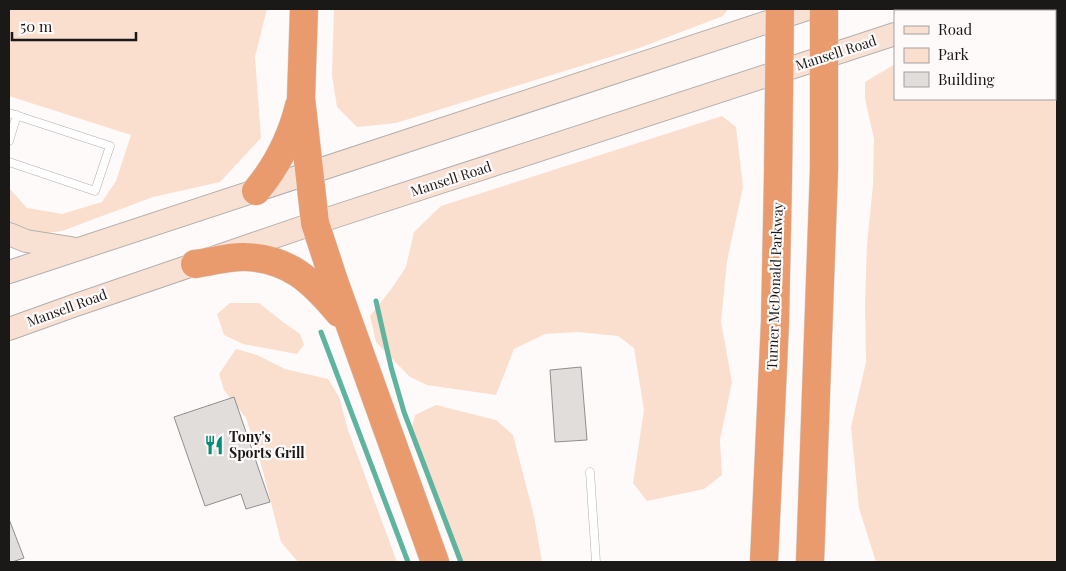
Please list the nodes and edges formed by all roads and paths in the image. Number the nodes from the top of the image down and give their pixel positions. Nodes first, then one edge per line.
1 (304, 9) edge
2 (780, 9) edge
3 (807, 9) edge
4 (824, 9) edge
5 (890, 34) edge
6 (301, 98) junction
7 (9, 113) edge
8 (18, 115) junction
9 (9, 141) edge
10 (9, 162) edge
11 (309, 173) junction
12 (256, 191) junction
13 (315, 223) junction
14 (9, 234) edge
15 (77, 249) junction
16 (195, 264) junction
17 (9, 272) edge
18 (351, 328) junction
19 (9, 329) edge
20 (590, 472) dead end
21 (435, 562) edge
22 (596, 562) edge
23 (764, 562) edge
24 (810, 562) edge

1 - 6 highway
2 - 23 highway, Turner McDonald Parkway, bridge
3 - 11 main road
4 - 24 highway, bridge
5 - 13 main road, Mansell Road
6 - 11 highway
6 - 12 highway
7 - 8 lane
8 - 9 lane
8 - 10 lane
11 - 12 main road
11 - 13 highway
12 - 15 main road
13 - 16 main road, Mansell Road
13 - 18 highway
14 - 15 main road
15 - 17 main road
16 - 18 highway
16 - 19 main road, Mansell Road
18 - 21 highway
20 - 22 lane

